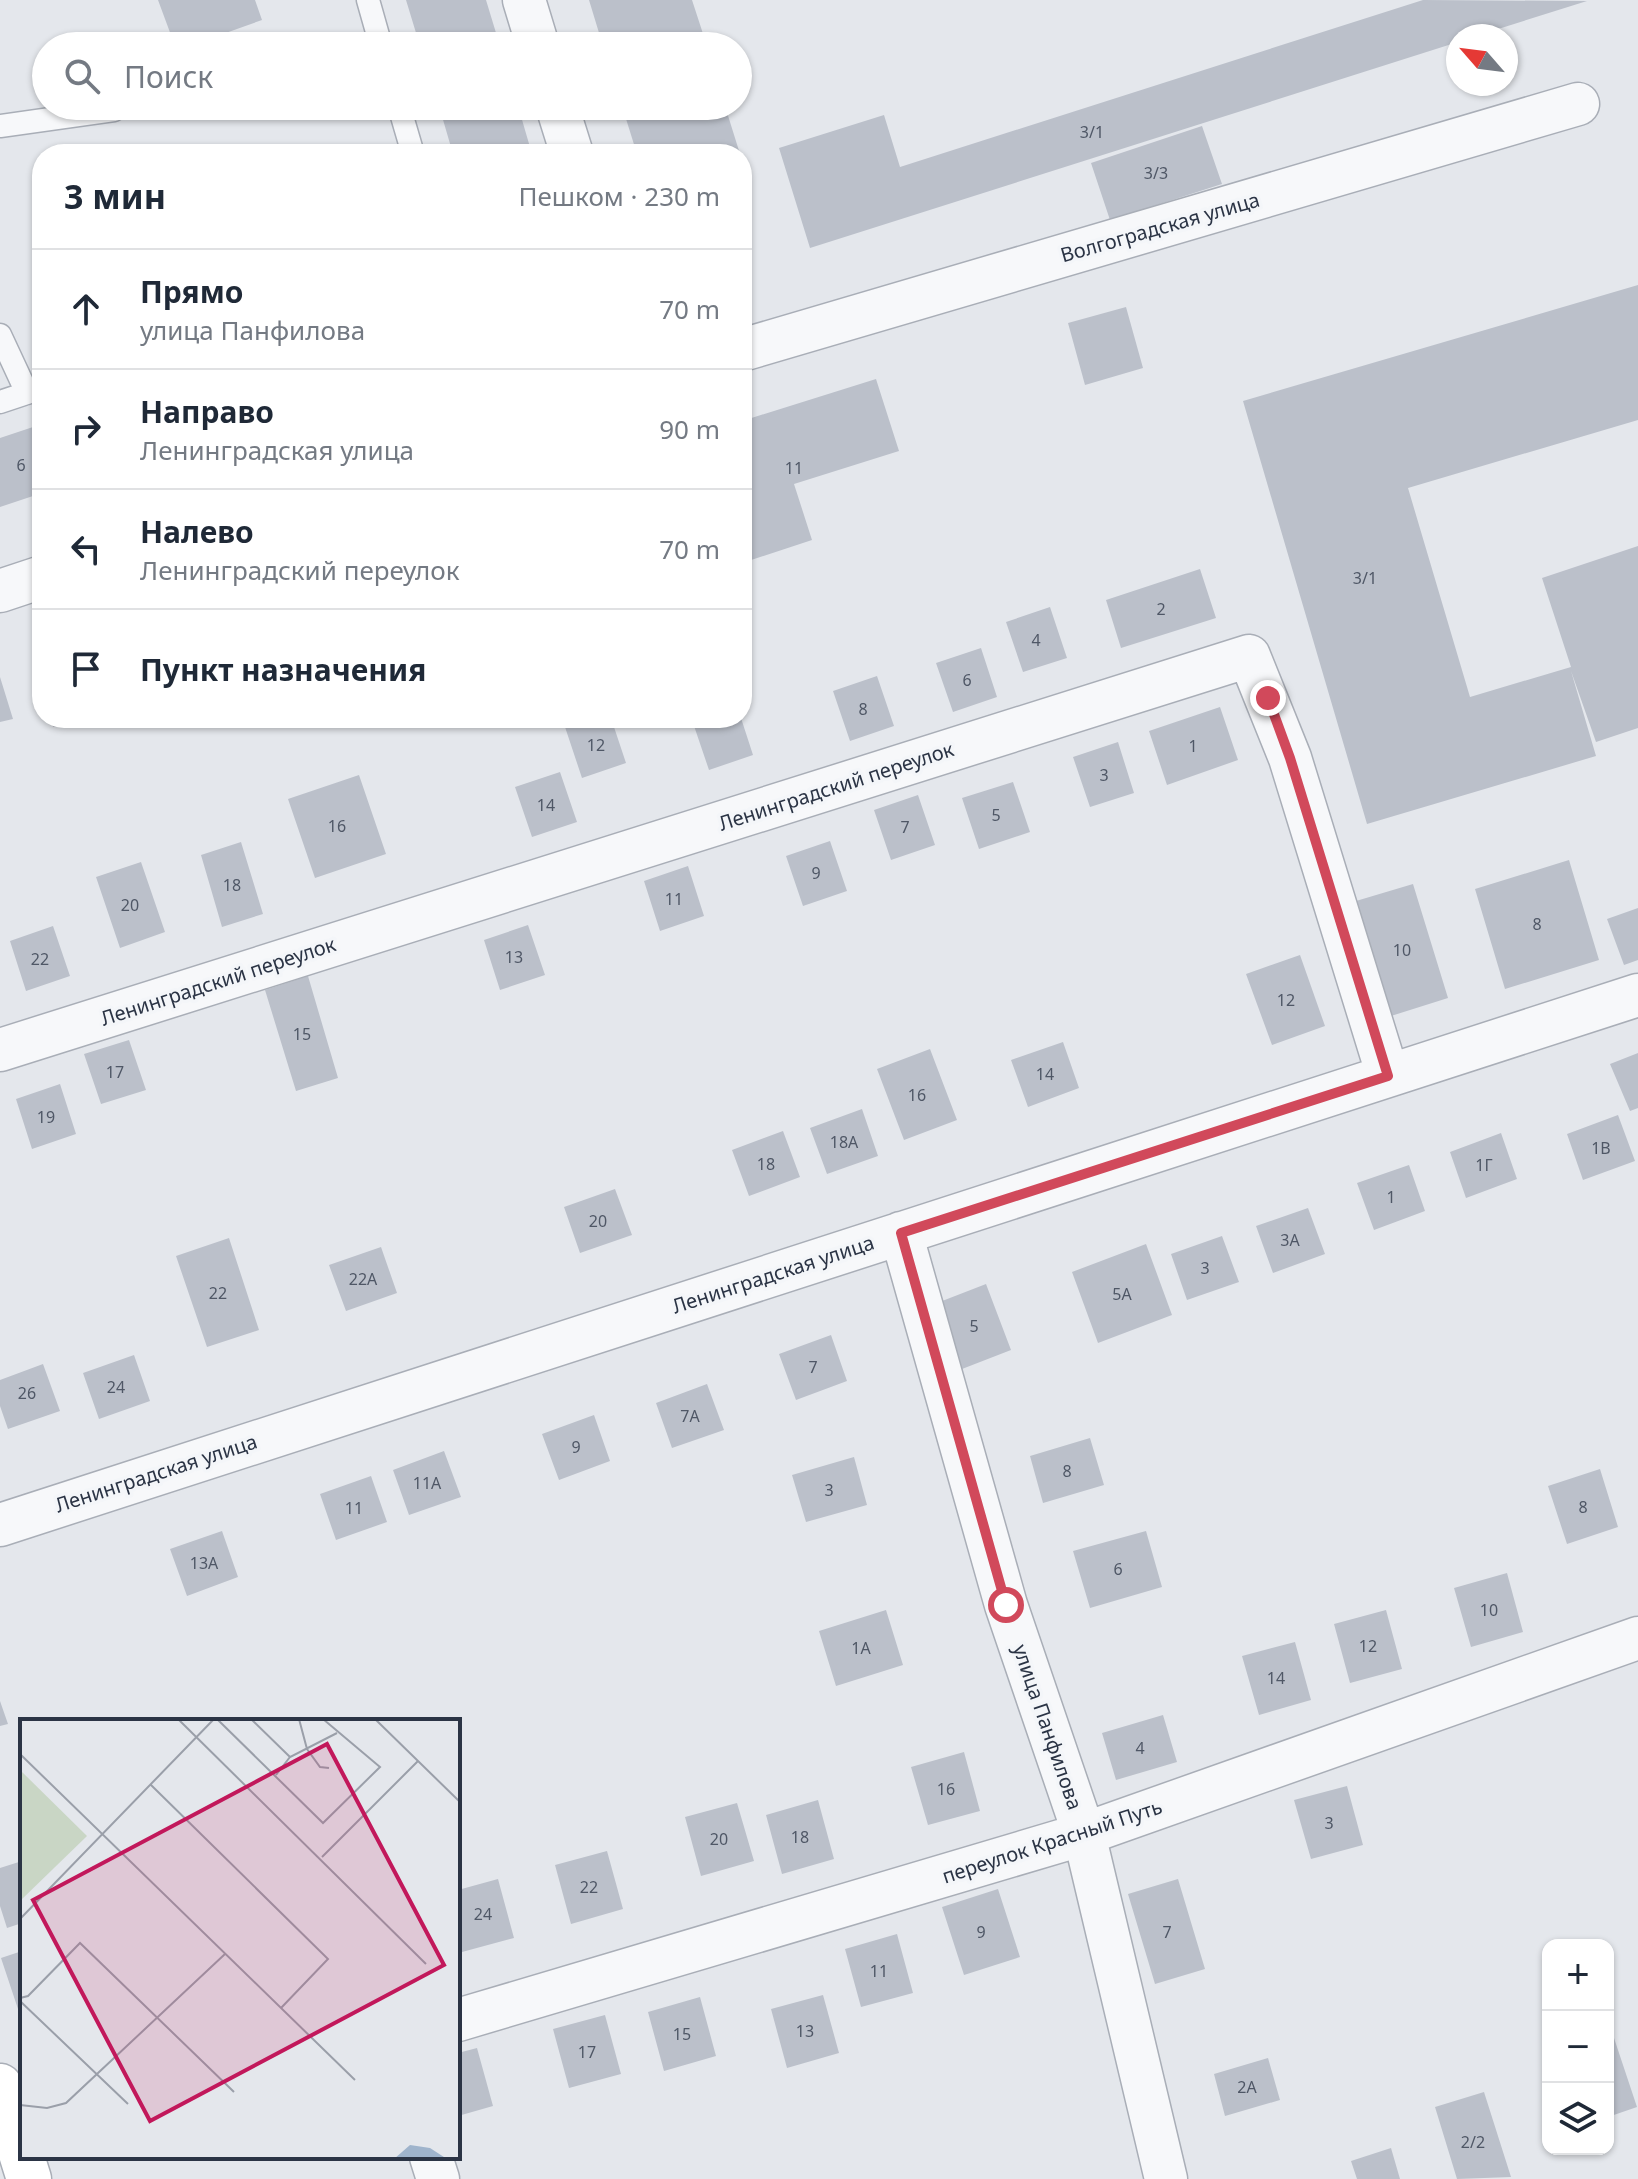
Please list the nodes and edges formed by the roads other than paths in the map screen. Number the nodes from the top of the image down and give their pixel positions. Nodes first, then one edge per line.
1 (368, 0) edge
2 (524, 0) edge
3 (377, 32) edge
4 (534, 32) edge
5 (1578, 104) dead end
6 (43, 120) edge
7 (403, 120) edge
8 (561, 120) edge
9 (0, 126) edge
10 (410, 144) edge
11 (569, 144) edge
12 (0, 335) edge
13 (752, 347) edge
14 (32, 388) edge
15 (32, 392) edge
16 (0, 402) edge
17 (32, 580) edge
18 (0, 591) edge
19 (1638, 995) edge
20 (0, 1050) edge
21 (1388, 1076) junction
22 (901, 1233) junction
23 (0, 1525) edge
24 (1638, 1638) edge
25 (1084, 1834) junction
26 (460, 2019) edge
27 (0, 2086) edge
28 (20, 2150) edge
29 (23, 2159) edge
30 (432, 2159) edge
31 (29, 2179) edge
32 (438, 2179) edge
33 (1166, 2179) edge

1 - 3 lane
2 - 4 street
5 - 13 street, Волгоградская улица
6 - 9 lane
7 - 10 lane
8 - 11 street
12 - 14 lane
15 - 16 lane
17 - 18 street
19 - 21 street, Ленинградская улица
20 - 21 street, Ленинградский переулок
21 - 22 street, Ленинградская улица
22 - 23 street, Ленинградская улица
22 - 25 street, улица Панфилова
24 - 25 street, переулок Красный Путь
25 - 26 street, переулок Красный Путь
25 - 33 street, улица Панфилова
27 - 28 street
29 - 31 street
30 - 32 street

